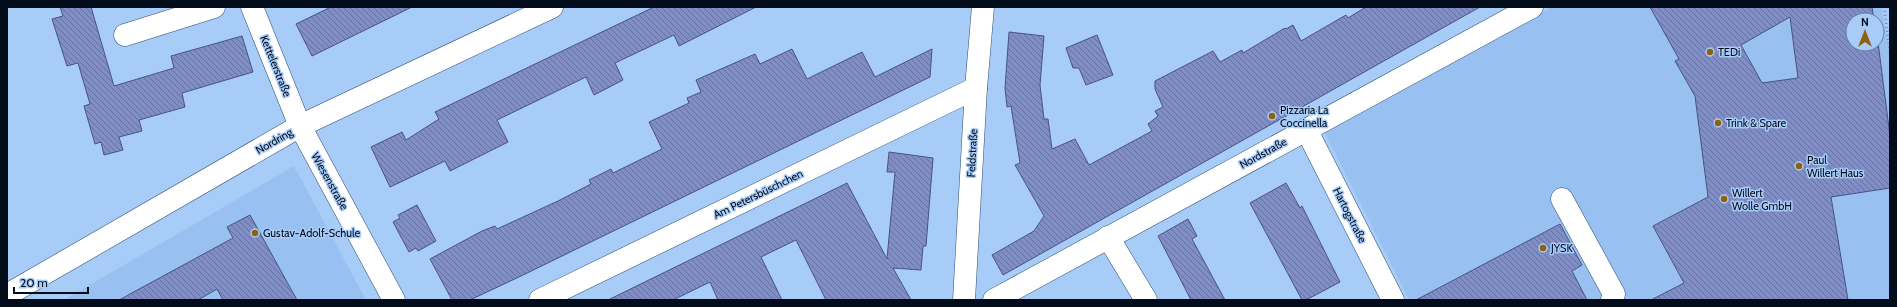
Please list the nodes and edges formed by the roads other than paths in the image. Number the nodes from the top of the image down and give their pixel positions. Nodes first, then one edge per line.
1 (214, 7) edge
2 (252, 7) edge
3 (552, 7) edge
4 (984, 7) edge
5 (1532, 7) edge
6 (125, 35) dead end
7 (976, 88) junction
8 (300, 126) junction
9 (1306, 129) junction
10 (1562, 199) dead end
11 (1108, 237) junction
12 (7, 295) edge
13 (394, 300) edge
14 (540, 300) edge
15 (964, 300) edge
16 (994, 300) edge
17 (1146, 300) edge
18 (1393, 300) edge
19 (1612, 300) edge

1 - 6 street
2 - 8 street, Kettelerstraße
3 - 8 street, Nordring
4 - 7 street, Feldstraße
5 - 9 street, Nordstraße
7 - 14 street, Am Petersbüschchen
7 - 15 street, Feldstraße
8 - 12 street, Nordring
8 - 13 street, Wiesenstraße
9 - 11 street, Nordstraße
9 - 18 street, Hartogstraße
10 - 19 street
11 - 16 street, Nordstraße
11 - 17 street

